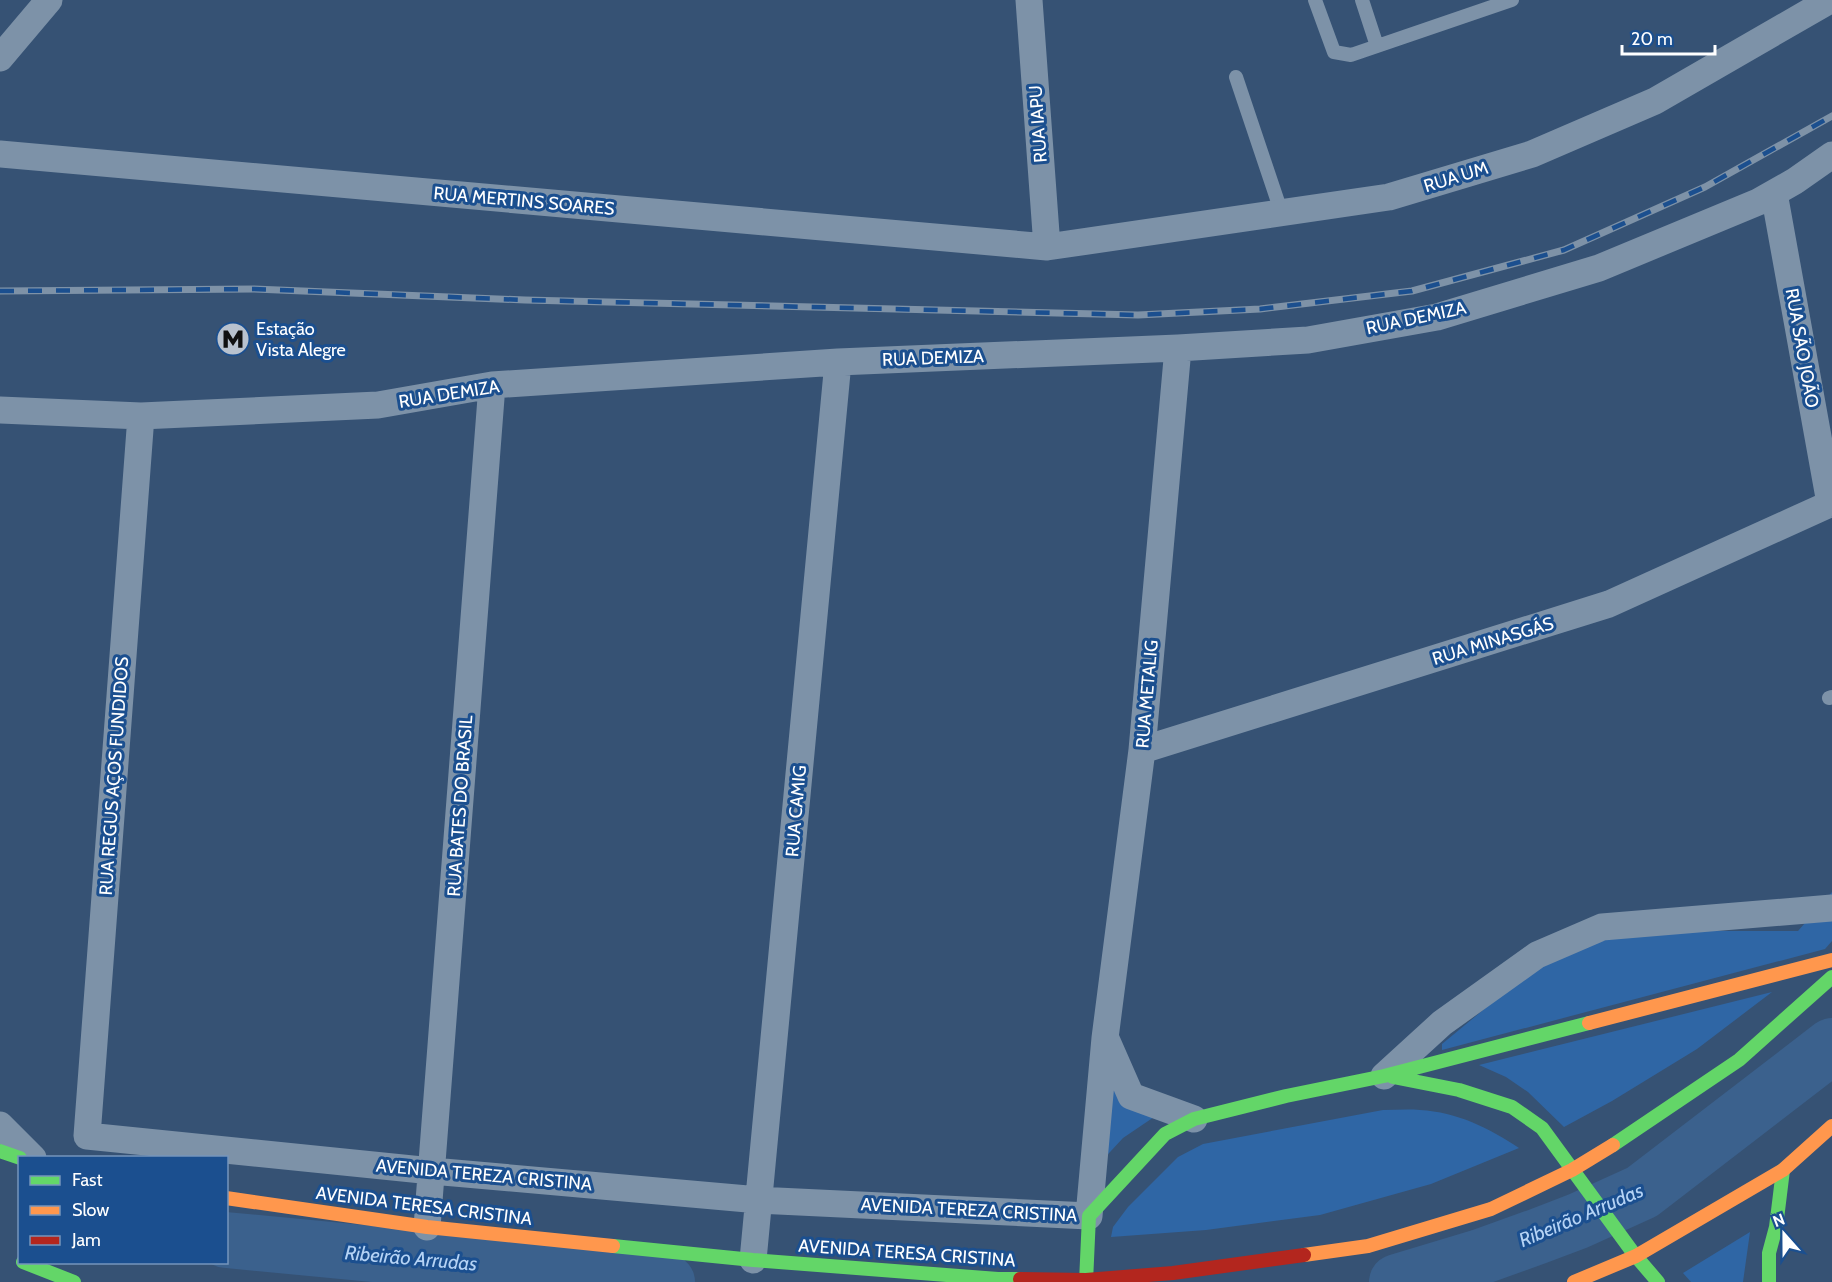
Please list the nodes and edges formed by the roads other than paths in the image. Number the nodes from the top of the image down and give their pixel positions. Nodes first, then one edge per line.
1 (49, 0) edge
2 (1029, 0) edge
3 (1315, 0) edge
4 (1362, 0) edge
5 (1512, 0) edge
6 (1830, 0) edge
7 (1377, 46) junction
8 (0, 58) edge
9 (1236, 77) dead end
10 (0, 154) edge
11 (1832, 155) edge
12 (1774, 193) junction
13 (1282, 214) junction
14 (1047, 247) junction
15 (1178, 348) junction
16 (838, 362) junction
17 (492, 385) junction
18 (0, 410) edge
19 (141, 416) junction
20 (1831, 503) edge
21 (1143, 750) junction
22 (1832, 908) edge
23 (1832, 960) edge
24 (1832, 977) edge
25 (1105, 1038) junction
26 (1384, 1076) junction
27 (1194, 1119) junction
28 (0, 1125) edge
29 (1832, 1126) edge
30 (87, 1136) joint
31 (0, 1151) edge
32 (31, 1156) edge
33 (18, 1157) edge
34 (1783, 1170) junction
35 (432, 1171) junction
36 (1573, 1171) junction
37 (228, 1198) edge
38 (759, 1200) junction
39 (1089, 1216) junction
40 (427, 1227) junction
41 (1635, 1255) junction
42 (753, 1260) junction
43 (27, 1264) edge
44 (1086, 1281) edge
45 (74, 1282) edge
46 (1574, 1282) edge
47 (1658, 1282) edge
48 (1769, 1282) edge

1 - 8 street
2 - 14 street, RUA IAPU
3 - 7 lane
4 - 7 lane
5 - 7 lane
6 - 13 street, RUA UM
9 - 13 lane
10 - 14 street, RUA MERTINS SOARES
11 - 12 street, RUA DEMIZA
12 - 15 street, RUA DEMIZA
12 - 20 street, RUA SÃO JOÃO
13 - 14 street, RUA UM
15 - 16 street, RUA DEMIZA
15 - 21 street, RUA METALIG
16 - 17 street, RUA DEMIZA
16 - 38 street, RUA CAMIG
17 - 19 street, RUA DEMIZA
17 - 35 street, RUA BATES DO BRASIL
18 - 19 street, RUA DEMIZA
19 - 30 street, RUA REGUS AÇOS FUNDIDOS
20 - 21 street, RUA MINASGÁS
21 - 25 street, RUA METALIG
22 - 26 street
23 - 26 main road, AVENIDA TEREZA CRISTINA
24 - 36 main road
25 - 27 street
25 - 39 street, RUA METALIG
26 - 27 main road, AVENIDA TEREZA CRISTINA
26 - 36 main road
27 - 39 main road, AVENIDA TEREZA CRISTINA
28 - 32 street
29 - 34 main road
30 - 35 street, AVENIDA TEREZA CRISTINA
31 - 33 main road
34 - 41 main road
34 - 48 main road
35 - 38 street, AVENIDA TEREZA CRISTINA
35 - 40 street, RUA BATES DO BRASIL
36 - 41 main road
36 - 44 main road, AVENIDA TERESA CRISTINA
37 - 40 main road, AVENIDA TERESA CRISTINA
38 - 39 street, AVENIDA TEREZA CRISTINA
38 - 42 street, RUA CAMIG
39 - 44 main road, RUA METALIG
40 - 42 main road, AVENIDA TERESA CRISTINA
41 - 46 main road
41 - 47 main road
42 - 44 main road, AVENIDA TERESA CRISTINA
43 - 45 main road

